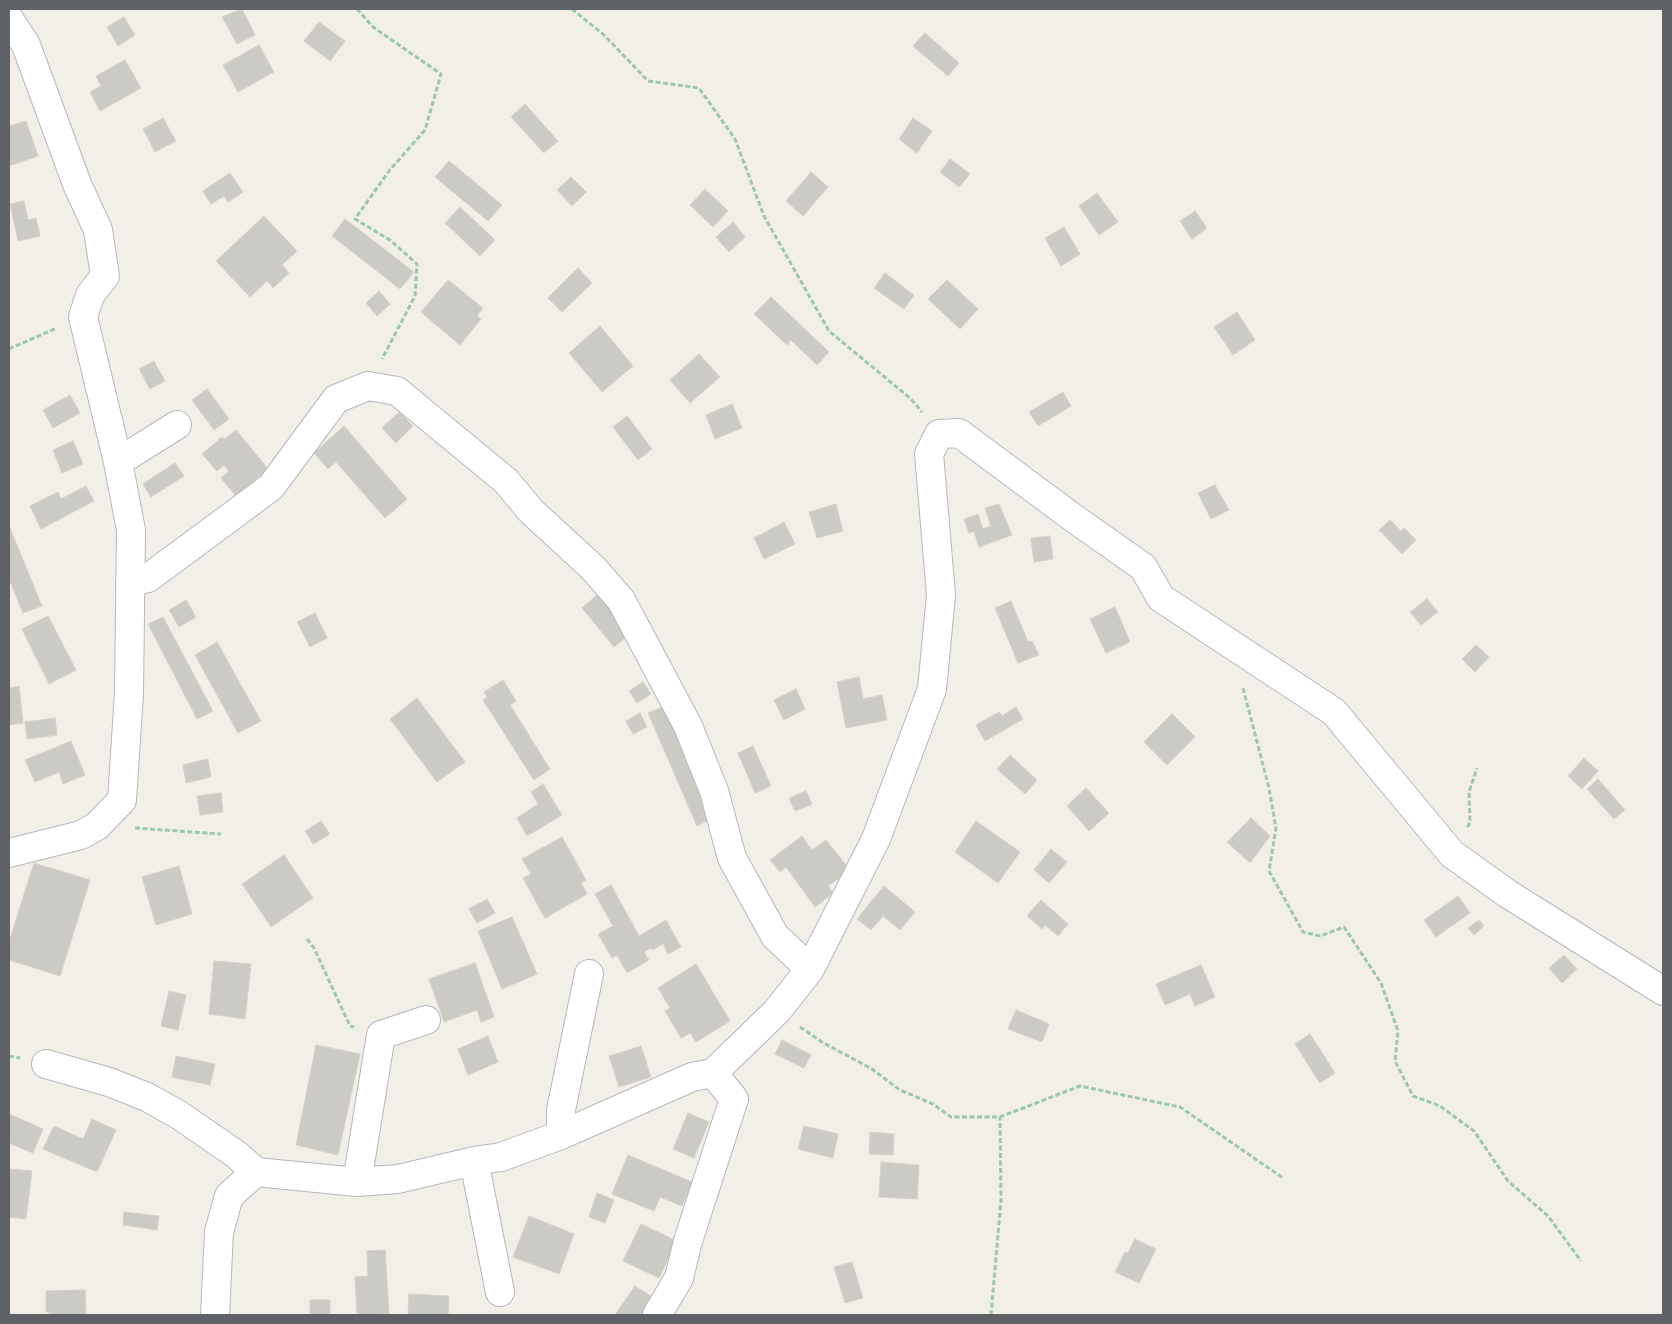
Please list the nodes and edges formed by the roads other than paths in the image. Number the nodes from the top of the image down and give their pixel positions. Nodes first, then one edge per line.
1 (9, 19) edge
2 (177, 425) dead end
3 (118, 462) junction
4 (130, 582) junction
5 (9, 854) edge
6 (810, 969) junction
7 (589, 974) dead end
8 (1663, 991) edge
9 (426, 1020) dead end
10 (46, 1064) dead end
11 (713, 1073) junction
12 (562, 1135) junction
13 (474, 1161) junction
14 (256, 1172) junction
15 (357, 1182) junction
16 (500, 1292) dead end
17 (215, 1315) edge
18 (657, 1315) edge

1 - 3 street
2 - 3 street
3 - 4 street
4 - 5 street
4 - 6 street
6 - 8 street
6 - 11 street
7 - 12 street
9 - 15 street
10 - 14 street
11 - 12 street
11 - 18 street
12 - 13 street
13 - 15 street
13 - 16 street
14 - 15 street
14 - 17 street

